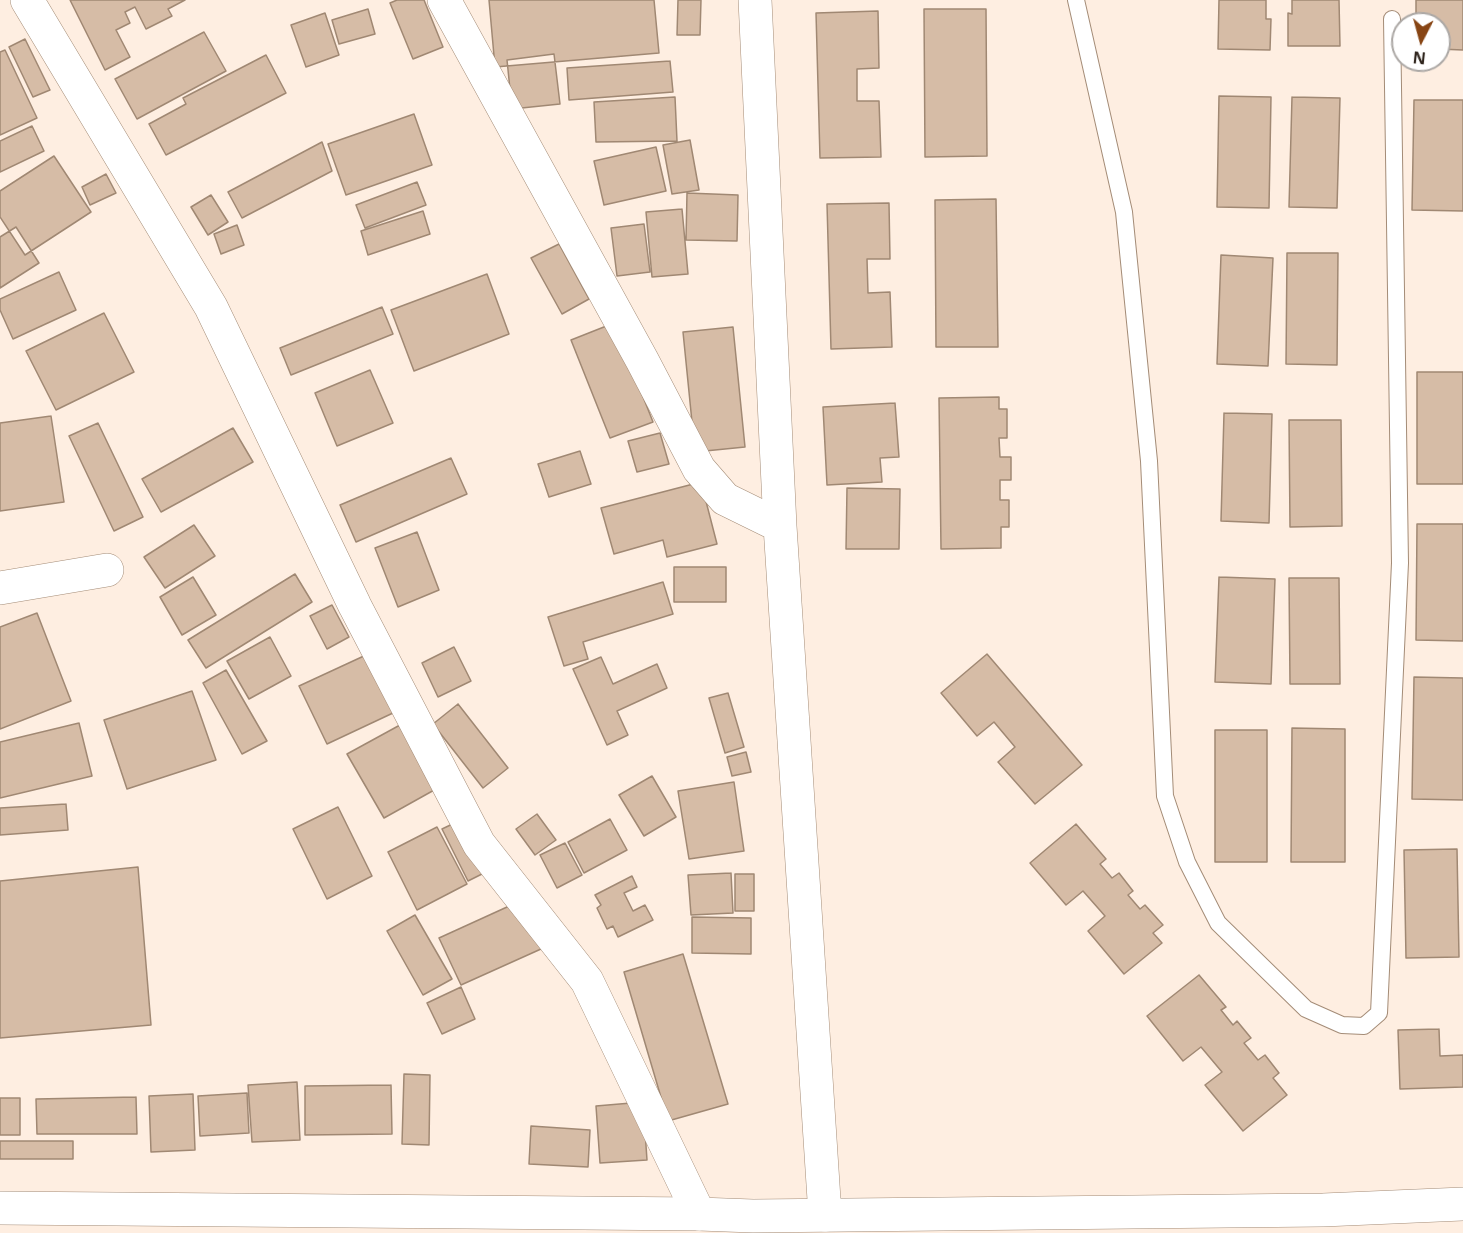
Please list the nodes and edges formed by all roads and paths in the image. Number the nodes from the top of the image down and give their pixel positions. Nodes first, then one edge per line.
1 (27, 0) edge
2 (444, 0) edge
3 (755, 0) edge
4 (1076, 0) edge
5 (1393, 72) edge
6 (780, 526) junction
7 (107, 570) dead end
8 (0, 588) edge
9 (1463, 1204) edge
10 (0, 1208) edge
11 (699, 1214) junction
12 (825, 1215) junction

1 - 11 street
2 - 6 street
3 - 6 street
4 - 5 lane
6 - 12 street
7 - 8 street
9 - 12 street
10 - 11 street
11 - 12 street

